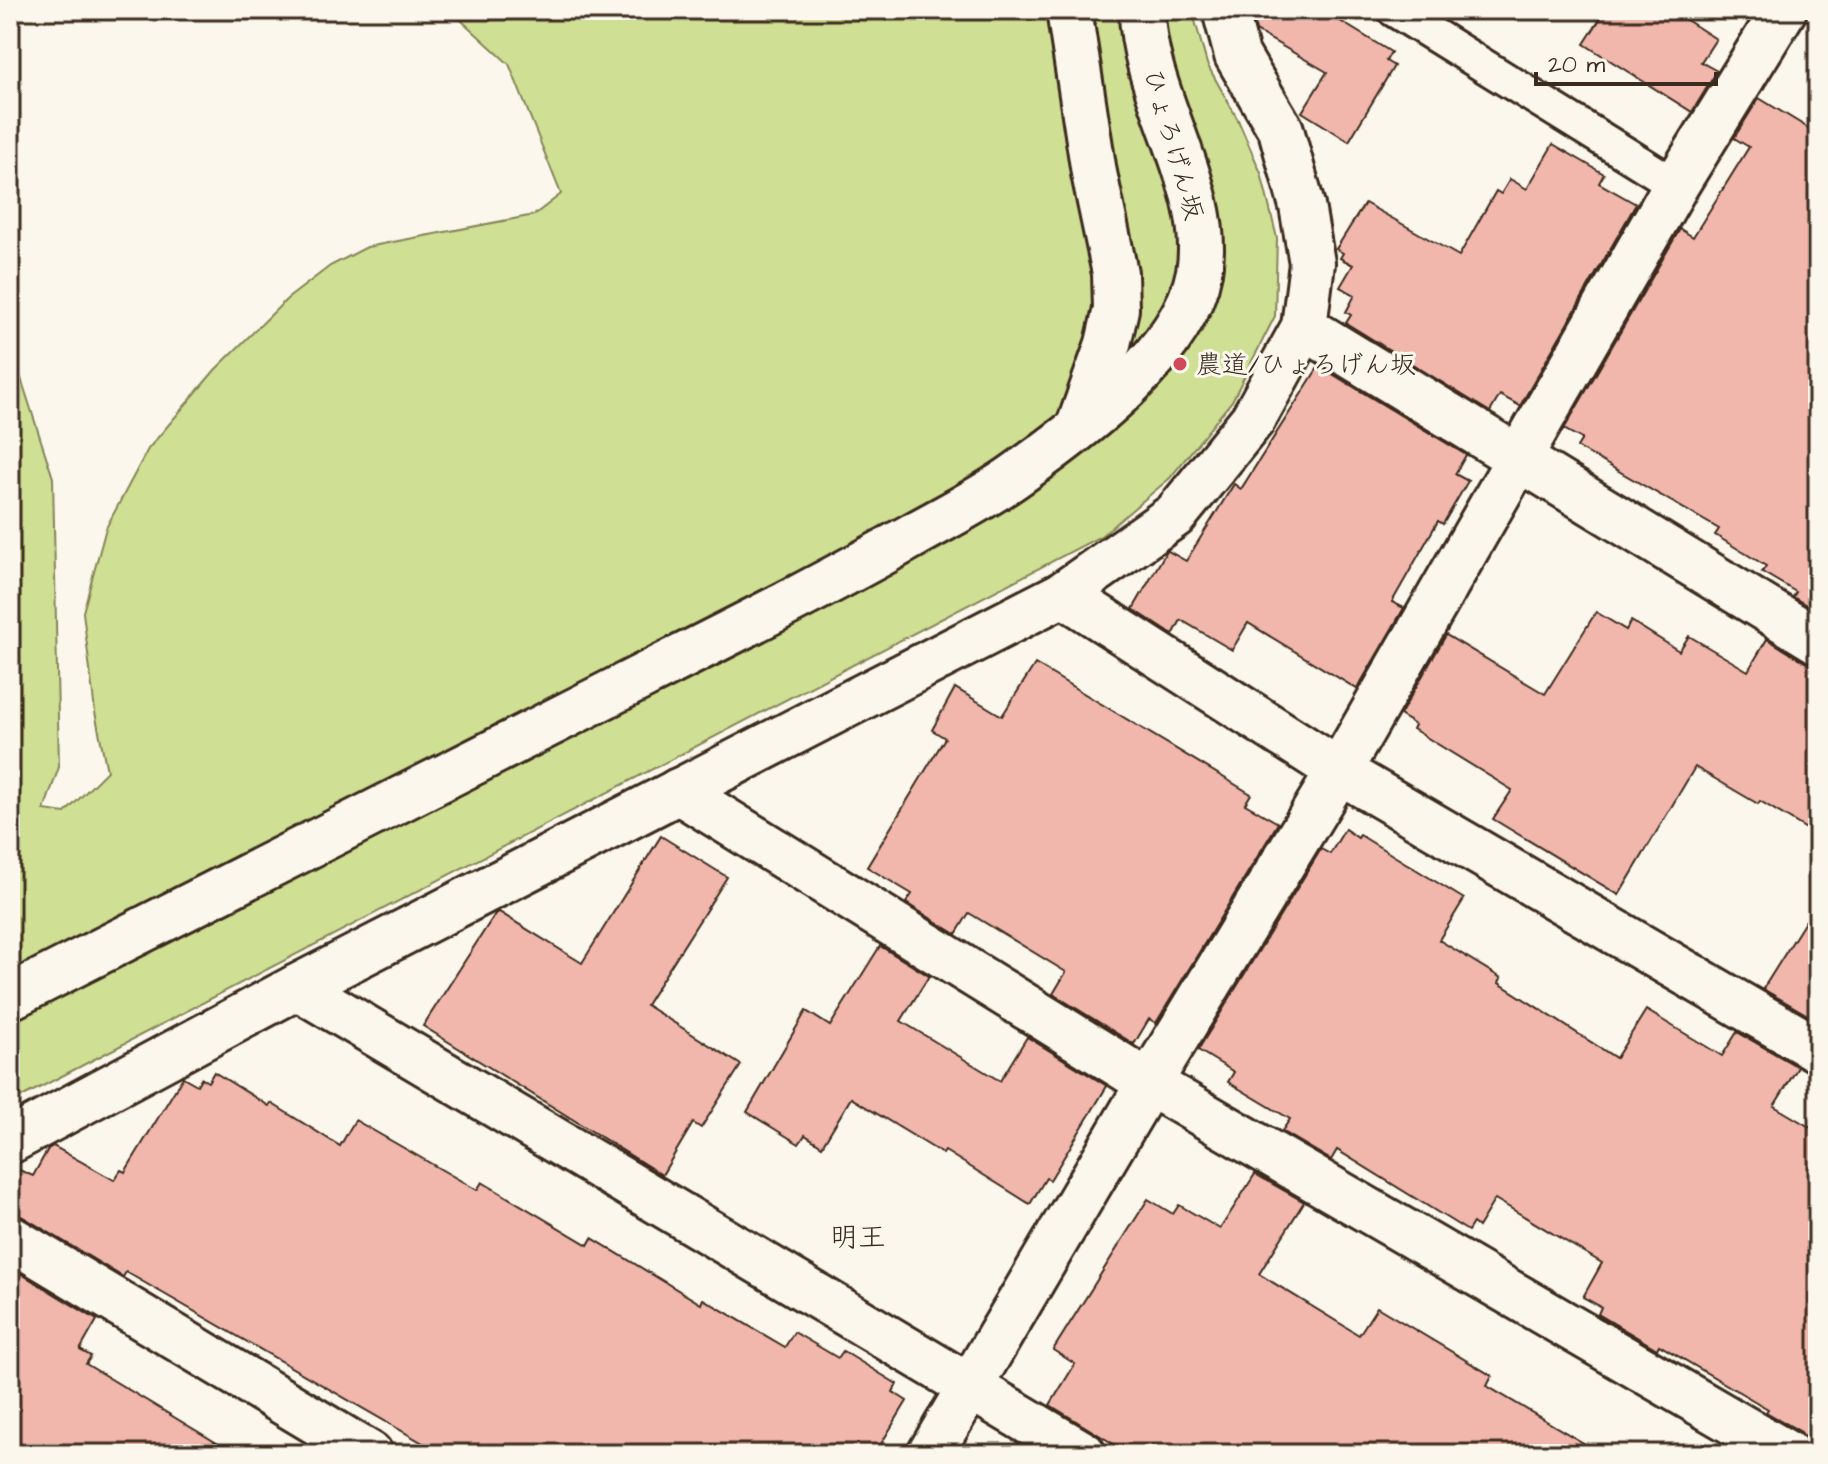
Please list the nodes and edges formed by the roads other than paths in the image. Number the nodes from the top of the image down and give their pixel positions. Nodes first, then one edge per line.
1 (1069, 10) edge
2 (1142, 10) edge
3 (1225, 10) edge
4 (1394, 10) edge
5 (1784, 10) edge
6 (1676, 185) junction
7 (1304, 327) junction
8 (1079, 426) junction
9 (1518, 457) junction
10 (1063, 594) junction
11 (1818, 641) edge
12 (1339, 771) junction
13 (678, 791) junction
14 (297, 987) junction
15 (10, 997) edge
16 (1818, 1050) edge
17 (1149, 1083) junction
18 (10, 1141) edge
19 (10, 1238) edge
20 (970, 1387) junction
21 (370, 1454) edge
22 (930, 1454) edge
23 (1083, 1454) edge
24 (1788, 1454) edge

1 - 8 street
2 - 8 street, ひょろげん坂
3 - 7 street
4 - 6 lane
5 - 6 street
6 - 9 street
7 - 9 street
7 - 10 street
8 - 15 street, ひょろげん坂
9 - 11 street
9 - 12 street
10 - 12 street
10 - 13 street
12 - 16 street
12 - 17 street
13 - 14 street
13 - 17 street
14 - 18 street
14 - 20 street
17 - 20 street
17 - 24 street
19 - 21 street
20 - 22 street
20 - 23 street

